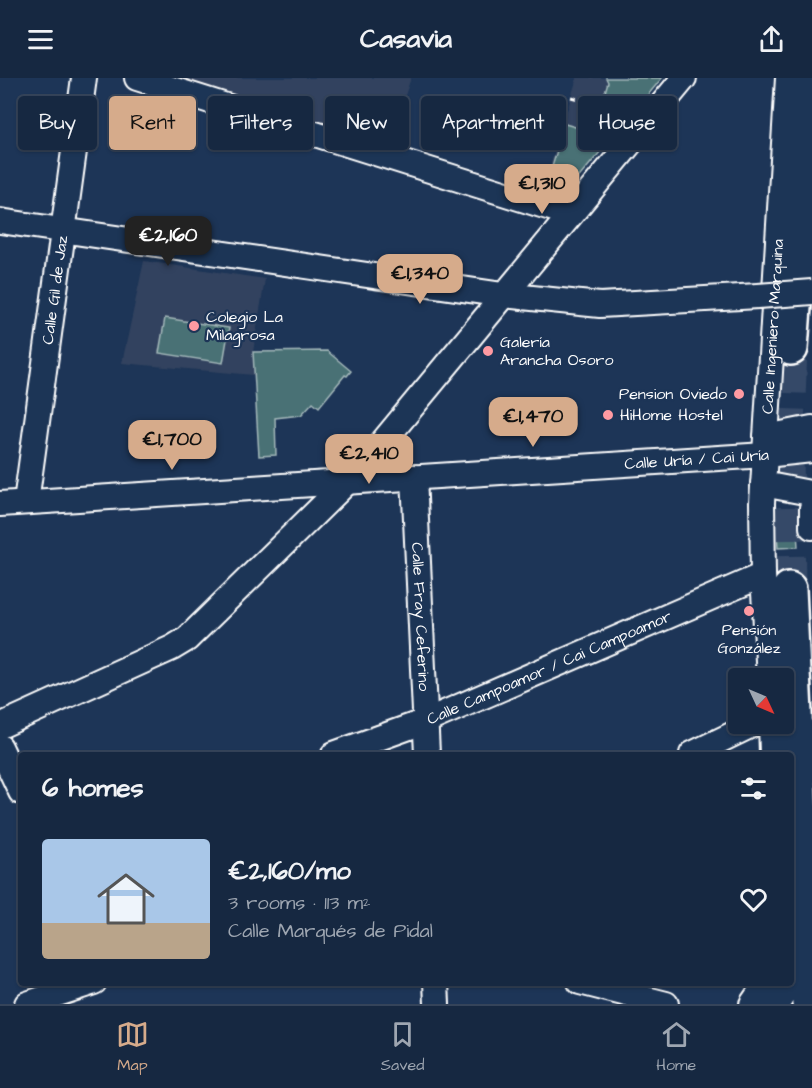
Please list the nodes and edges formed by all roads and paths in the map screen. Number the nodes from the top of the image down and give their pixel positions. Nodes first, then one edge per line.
1 (84, 78) edge
2 (137, 78) edge
3 (684, 78) edge
4 (788, 78) edge
5 (811, 78) edge
6 (669, 96) edge
7 (571, 97) dead end
8 (578, 99) edge
9 (624, 150) edge
10 (570, 214) junction
11 (0, 221) edge
12 (63, 230) junction
13 (801, 293) edge
14 (503, 295) junction
15 (791, 348) tunnel mouth
16 (812, 428) edge
17 (765, 446) junction
18 (812, 450) edge
19 (372, 455) junction
20 (407, 477) junction
21 (349, 480) junction
22 (763, 484) junction
23 (811, 500) edge
24 (26, 502) junction
25 (0, 504) edge
26 (812, 527) edge
27 (776, 582) junction
28 (770, 668) edge
29 (426, 721) junction
30 (0, 726) edge
31 (733, 734) edge
32 (771, 734) edge
33 (0, 747) edge
34 (339, 752) edge
35 (427, 752) edge
36 (696, 752) edge
37 (772, 752) edge
38 (793, 752) edge
39 (794, 766) edge
40 (18, 786) edge
41 (809, 919) edge
42 (794, 958) edge
43 (82, 986) edge
44 (436, 986) edge
45 (596, 986) edge
46 (764, 986) edge
47 (783, 986) edge
48 (27, 1004) edge
49 (437, 1004) edge
50 (666, 1004) edge
51 (752, 1004) edge
52 (772, 1004) edge
53 (809, 1004) edge

1 - 12 street, Calle Gil de Jaz
2 - 10 street
3 - 6 street
4 - 17 street, Calle Ingeniero Marquina
5 - 13 highway
7 - 8 path
9 - 10 street
10 - 14 street
11 - 12 street
12 - 14 street
12 - 24 street, Calle Gil de Jaz
13 - 14 street, bridge
13 - 15 highway
14 - 19 street
16 - 17 street
17 - 18 street, Calle Uría / Cai Uría
17 - 20 street, Calle Uría / Cai Uría
17 - 22 street, Calle Ingeniero Marquina
19 - 20 street
19 - 21 street
20 - 21 street, Calle Uría / Cai Uría
20 - 29 street, Calle Fray Ceferino
21 - 24 street, Calle Uría / Cai Uría
21 - 30 street
22 - 23 street
22 - 27 street, Calle Ingeniero Marquina
23 - 26 street
24 - 25 street, Calle Uría / Cai Uría
27 - 28 street, Calle Ingeniero Marquina
27 - 29 street, Calle Campoamor / Cai Campoamor
27 - 38 highway
29 - 34 street, Calle Campoamor / Cai Campoamor
29 - 35 street, Calle Fray Ceferino
31 - 36 street
32 - 37 street
33 - 40 street
39 - 41 highway
41 - 42 highway
41 - 53 highway
43 - 48 street
44 - 49 street
45 - 50 street
46 - 51 street
47 - 52 highway

